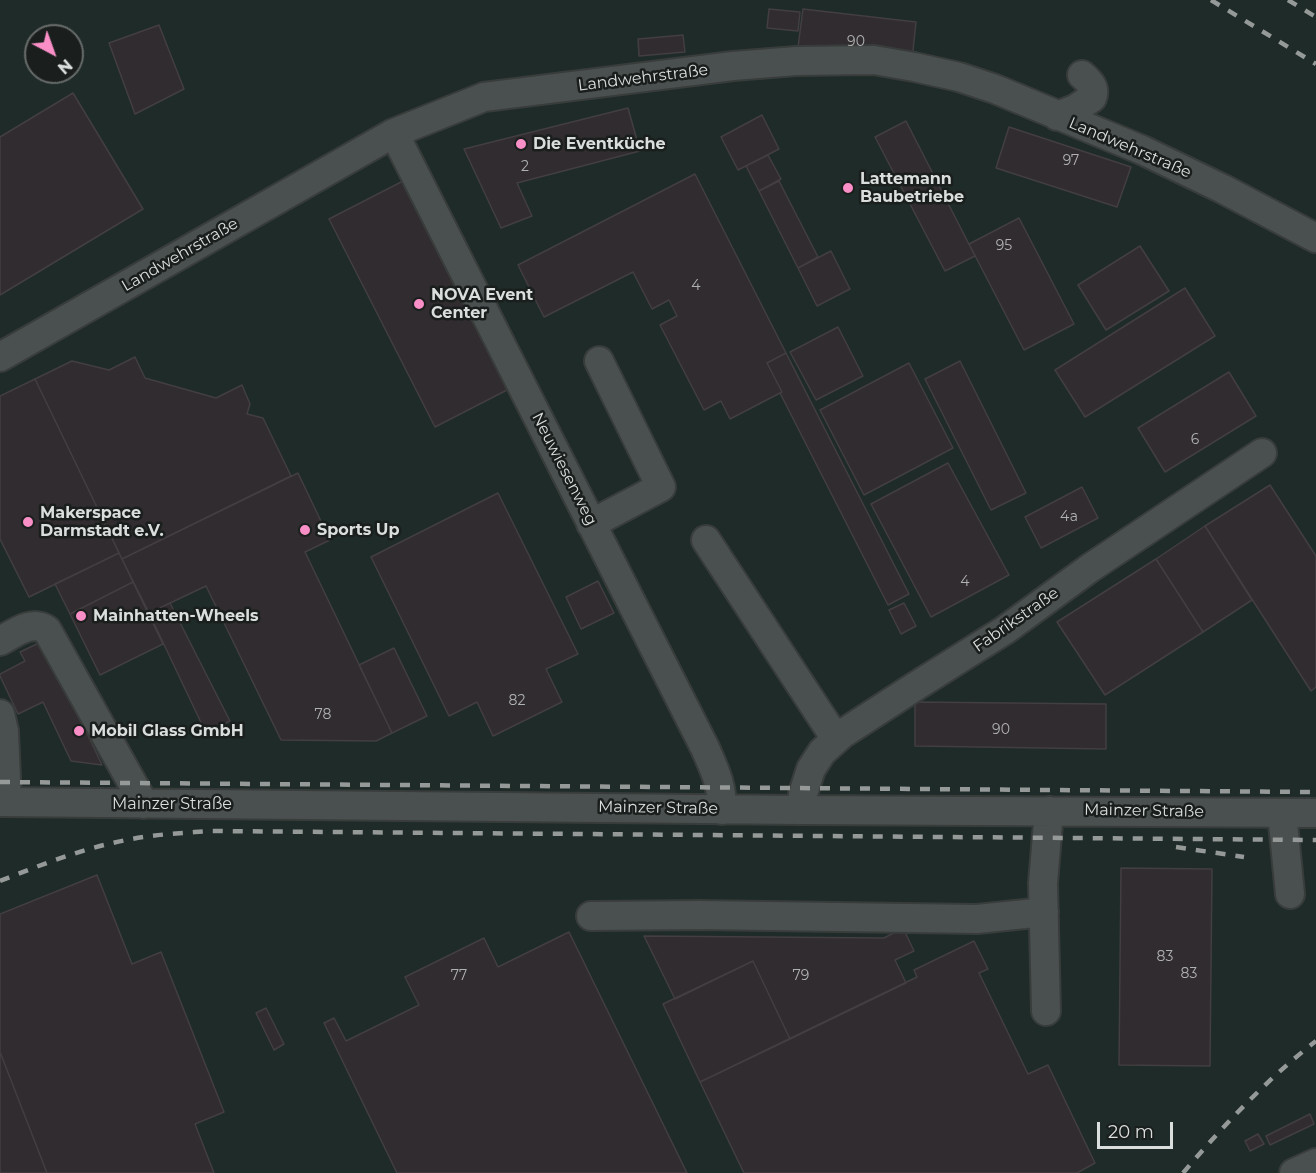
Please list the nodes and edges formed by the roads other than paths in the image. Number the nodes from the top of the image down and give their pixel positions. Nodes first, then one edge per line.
1 (1082, 75) dead end
2 (1057, 116) junction
3 (394, 133) junction
4 (1316, 238) edge
5 (0, 357) edge
6 (599, 361) dead end
7 (1262, 453) dead end
8 (591, 524) junction
9 (706, 540) dead end
10 (0, 641) edge
11 (0, 714) edge
12 (836, 740) junction
13 (3, 802) edge
14 (144, 804) junction
15 (722, 810) junction
16 (801, 810) junction
17 (1049, 811) junction
18 (1282, 813) junction
19 (1316, 813) edge
20 (1290, 894) dead end
21 (1044, 912) junction
22 (591, 916) dead end
23 (1046, 1011) dead end
24 (1316, 1163) edge
25 (1294, 1173) edge

1 - 2 street
2 - 3 street, Landwehrstraße
2 - 4 street, Landwehrstraße
3 - 5 street, Landwehrstraße
3 - 8 street, Neuwiesenweg
6 - 8 street
7 - 12 street, Fabrikstraße
8 - 15 street, Neuwiesenweg
9 - 12 street
10 - 14 street
11 - 13 street
12 - 16 street, Fabrikstraße
13 - 14 street, Mainzer Straße
14 - 15 street, Mainzer Straße
15 - 16 street, Mainzer Straße
16 - 17 street, Mainzer Straße
17 - 18 street, Mainzer Straße
17 - 21 street
18 - 19 street, Mainzer Straße
18 - 20 street
21 - 22 street
21 - 23 street
24 - 25 street

